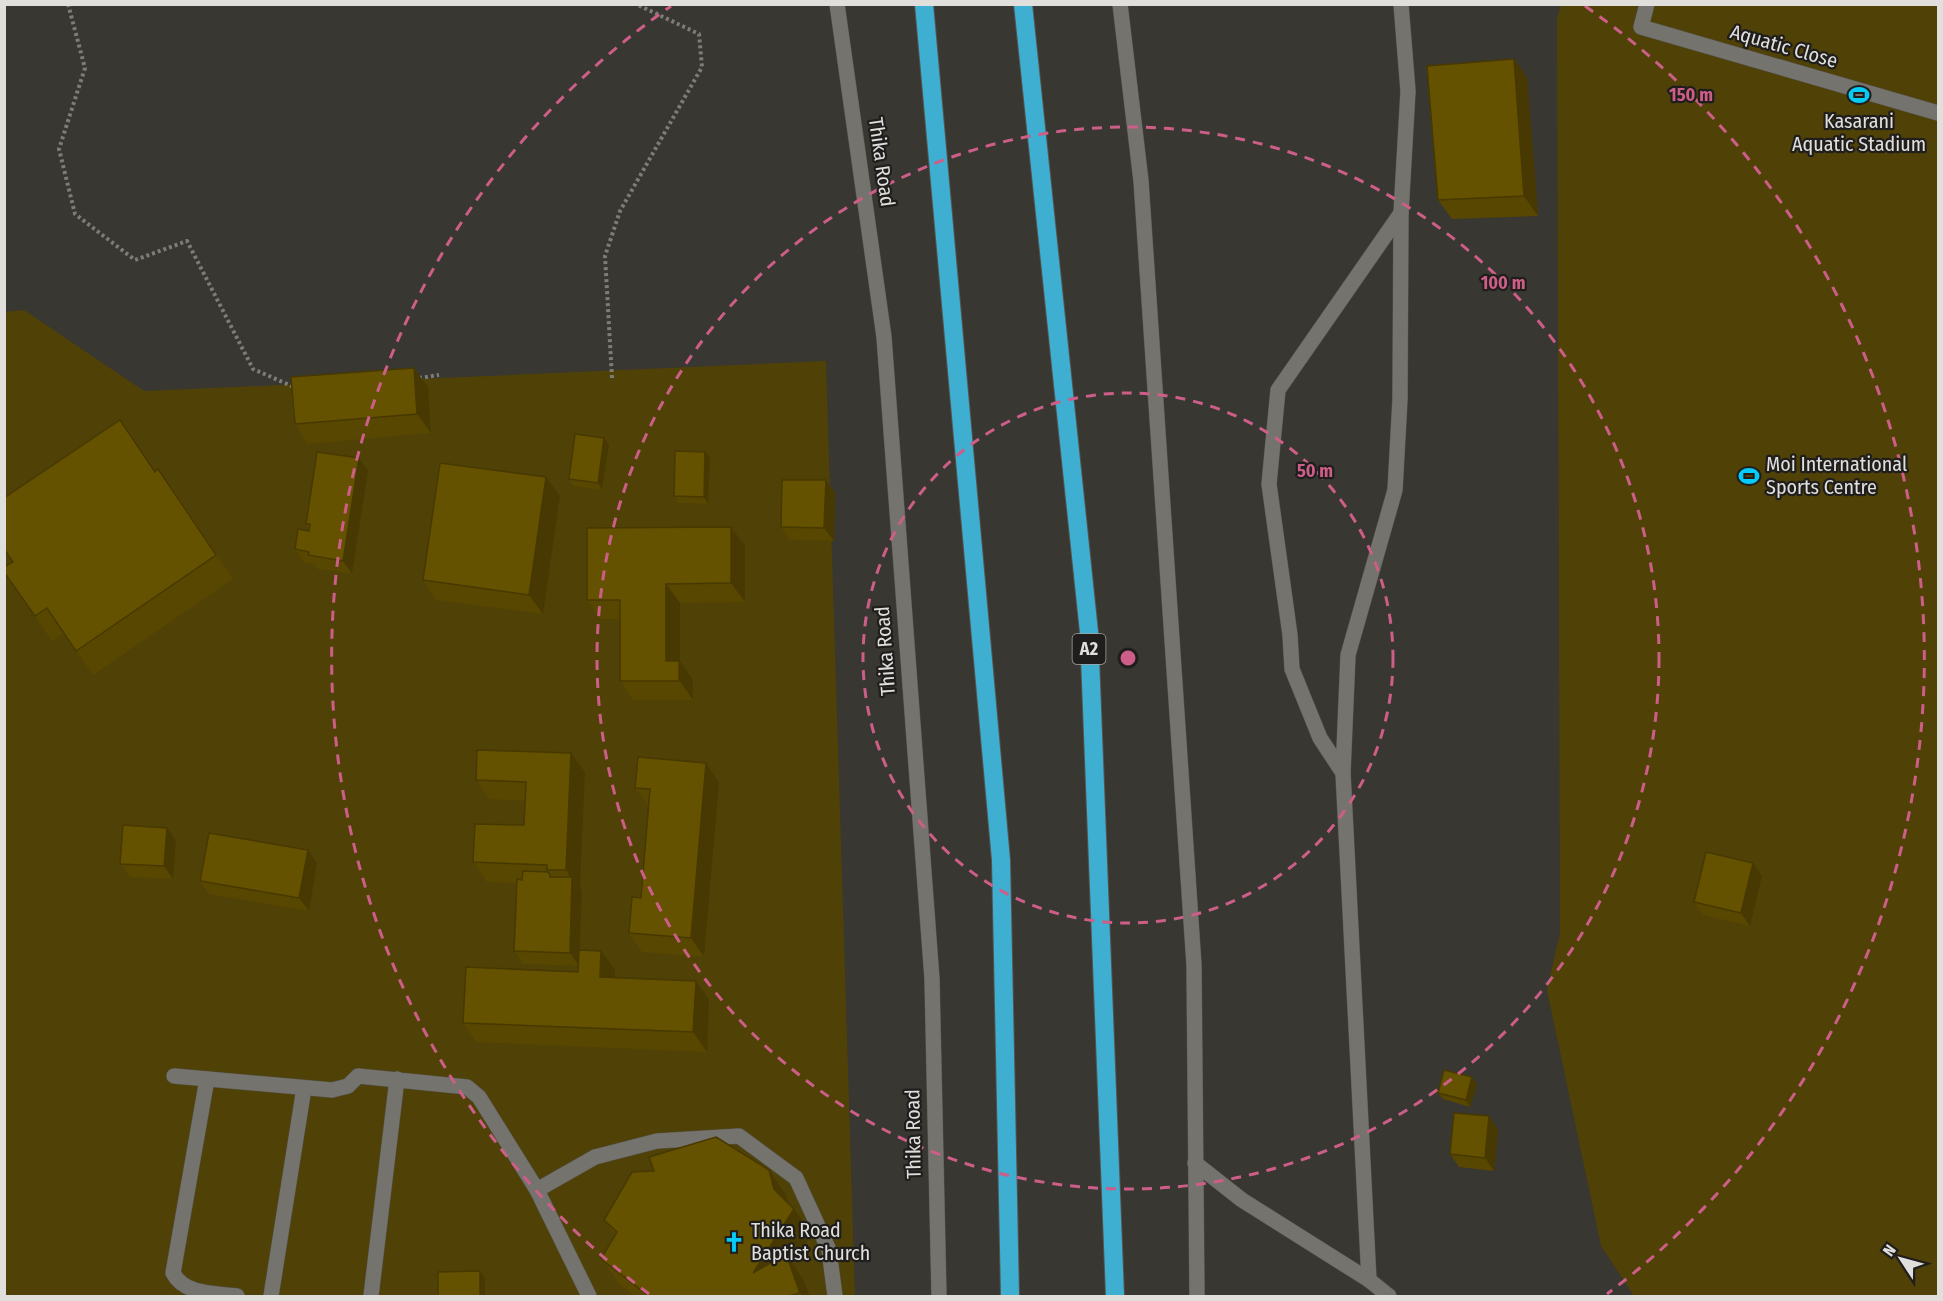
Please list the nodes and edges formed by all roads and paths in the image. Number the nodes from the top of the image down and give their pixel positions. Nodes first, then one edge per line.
1 (68, 4) edge
2 (636, 4) edge
3 (837, 4) edge
4 (924, 4) edge
5 (1023, 4) edge
6 (1120, 4) edge
7 (1401, 4) edge
8 (1647, 4) edge
9 (1938, 113) edge
10 (1401, 213) junction
11 (439, 375) dead end
12 (612, 378) dead end
13 (415, 379) edge
14 (300, 390) edge
15 (1343, 773) junction
16 (174, 1076) dead end
17 (207, 1079) junction
18 (397, 1079) junction
19 (304, 1088) junction
20 (1195, 1163) junction
21 (537, 1190) junction
22 (1369, 1280) junction
23 (237, 1296) edge
24 (271, 1296) edge
25 (371, 1296) edge
26 (589, 1296) edge
27 (835, 1296) edge
28 (939, 1296) edge
29 (1010, 1296) edge
30 (1115, 1296) edge
31 (1197, 1296) edge
32 (1389, 1296) edge

1 - 14 path
2 - 12 path
3 - 28 main road, Thika Road
4 - 29 highway
5 - 30 highway, A2
6 - 20 main road
7 - 10 main road
8 - 9 main road, Aquatic Close
10 - 15 main road
10 - 15 main road
11 - 13 path
15 - 22 main road
16 - 17 main road
17 - 19 main road
17 - 23 main road
18 - 19 main road
18 - 21 main road
18 - 25 main road
19 - 24 main road
20 - 22 main road
20 - 31 main road
21 - 26 main road
21 - 27 main road
22 - 32 main road

